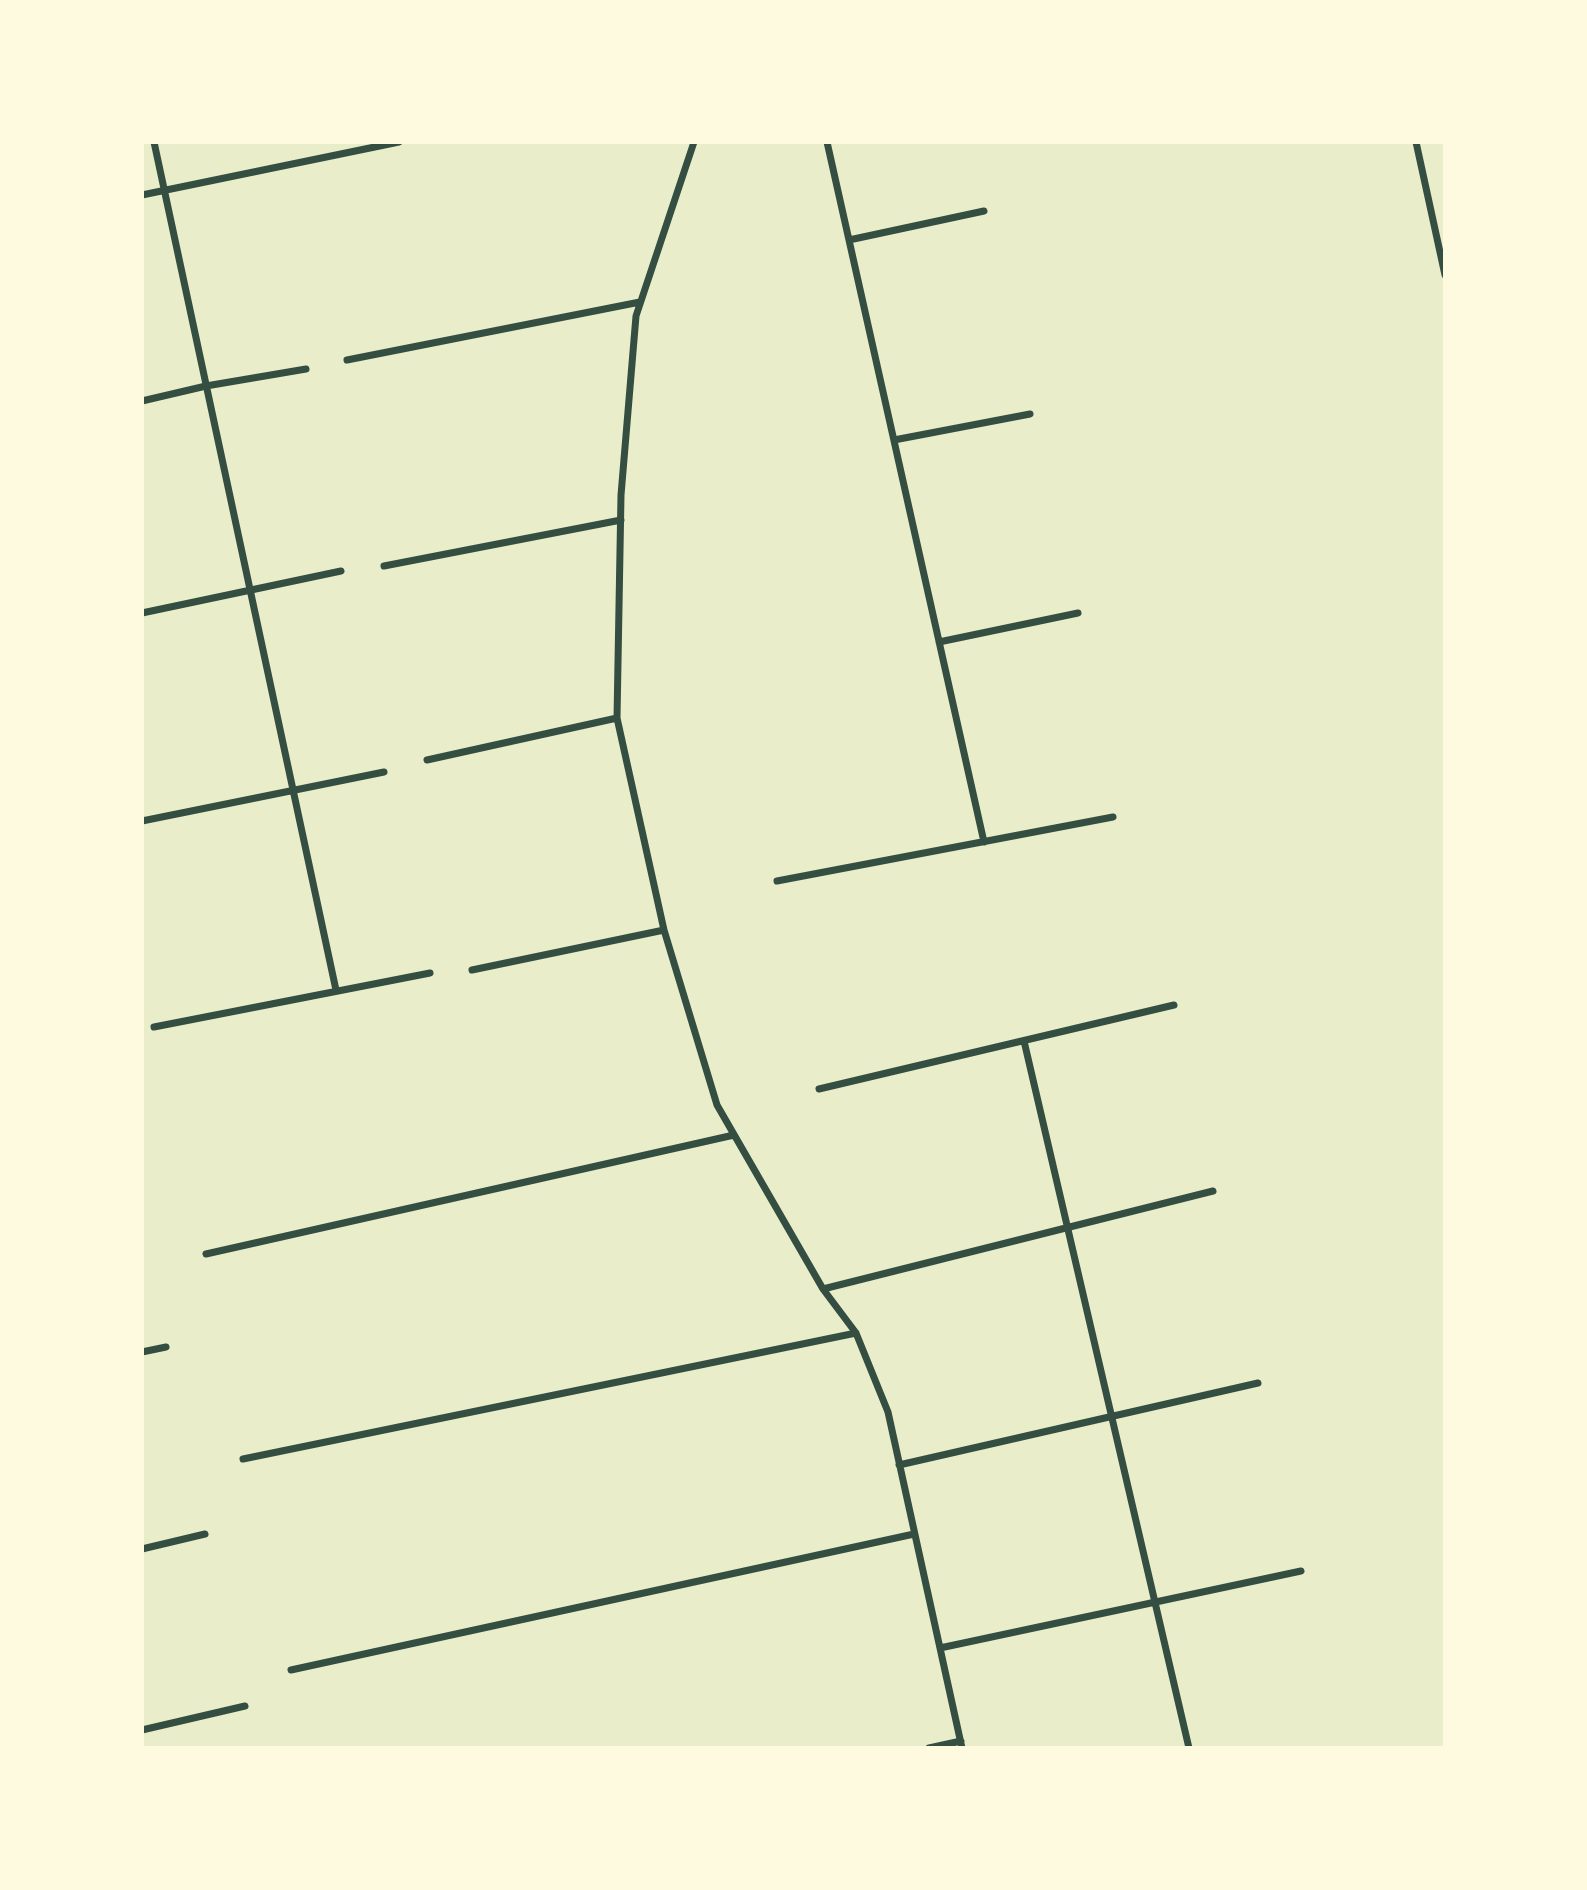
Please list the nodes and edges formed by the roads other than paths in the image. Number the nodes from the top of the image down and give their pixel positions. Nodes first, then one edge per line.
1 (154, 142) edge
2 (399, 142) edge
3 (694, 142) edge
4 (827, 142) edge
5 (1416, 142) edge
6 (164, 191) junction
7 (142, 195) edge
8 (984, 211) dead end
9 (849, 240) junction
10 (1445, 275) edge
11 (640, 302) junction
12 (347, 360) dead end
13 (306, 369) dead end
14 (206, 386) junction
15 (142, 401) edge
16 (1030, 414) dead end
17 (894, 440) junction
18 (621, 520) junction
19 (384, 566) dead end
20 (341, 571) dead end
21 (250, 589) junction
22 (142, 613) edge
23 (1078, 613) dead end
24 (939, 642) junction
25 (617, 719) junction
26 (427, 760) dead end
27 (384, 772) dead end
28 (293, 791) junction
29 (1113, 817) dead end
30 (142, 821) edge
31 (984, 842) junction
32 (777, 881) dead end
33 (664, 930) junction
34 (472, 970) dead end
35 (430, 973) dead end
36 (336, 990) junction
37 (1174, 1006) dead end
38 (154, 1027) dead end
39 (1024, 1041) junction
40 (819, 1089) dead end
41 (734, 1135) junction
42 (1213, 1191) dead end
43 (1069, 1227) junction
44 (206, 1254) dead end
45 (822, 1289) junction
46 (856, 1333) junction
47 (166, 1347) dead end
48 (142, 1352) edge
49 (1258, 1383) dead end
50 (1112, 1415) junction
51 (243, 1459) dead end
52 (899, 1465) junction
53 (205, 1534) dead end
54 (914, 1534) junction
55 (142, 1549) edge
56 (1301, 1571) dead end
57 (1155, 1602) junction
58 (940, 1648) junction
59 (290, 1670) dead end
60 (245, 1706) dead end
61 (142, 1730) edge
62 (962, 1745) edge
63 (929, 1748) edge
64 (1189, 1748) edge

1 - 6 street
2 - 6 street
3 - 11 street
4 - 9 street
5 - 10 street
6 - 7 street
6 - 14 street
8 - 9 street
9 - 17 street
11 - 12 street
11 - 18 street
13 - 14 street
14 - 15 street
14 - 21 street
16 - 17 street
17 - 24 street
18 - 19 street
18 - 25 street
20 - 21 street
21 - 22 street
21 - 28 street
23 - 24 street
24 - 31 street
25 - 26 street
25 - 33 street
27 - 28 street
28 - 30 street
28 - 36 street
29 - 31 street
31 - 32 street
33 - 34 street
33 - 41 street
35 - 36 street
36 - 38 street
37 - 39 street
39 - 40 street
39 - 43 street
41 - 44 street
41 - 45 street
42 - 43 street
43 - 45 street
43 - 50 street
45 - 46 street
46 - 51 street
46 - 52 street
47 - 48 street
49 - 50 street
50 - 52 street
50 - 57 street
52 - 54 street
53 - 55 street
54 - 58 street
54 - 59 street
56 - 57 street
57 - 58 street
57 - 64 street
58 - 62 street
60 - 61 street
62 - 63 street

